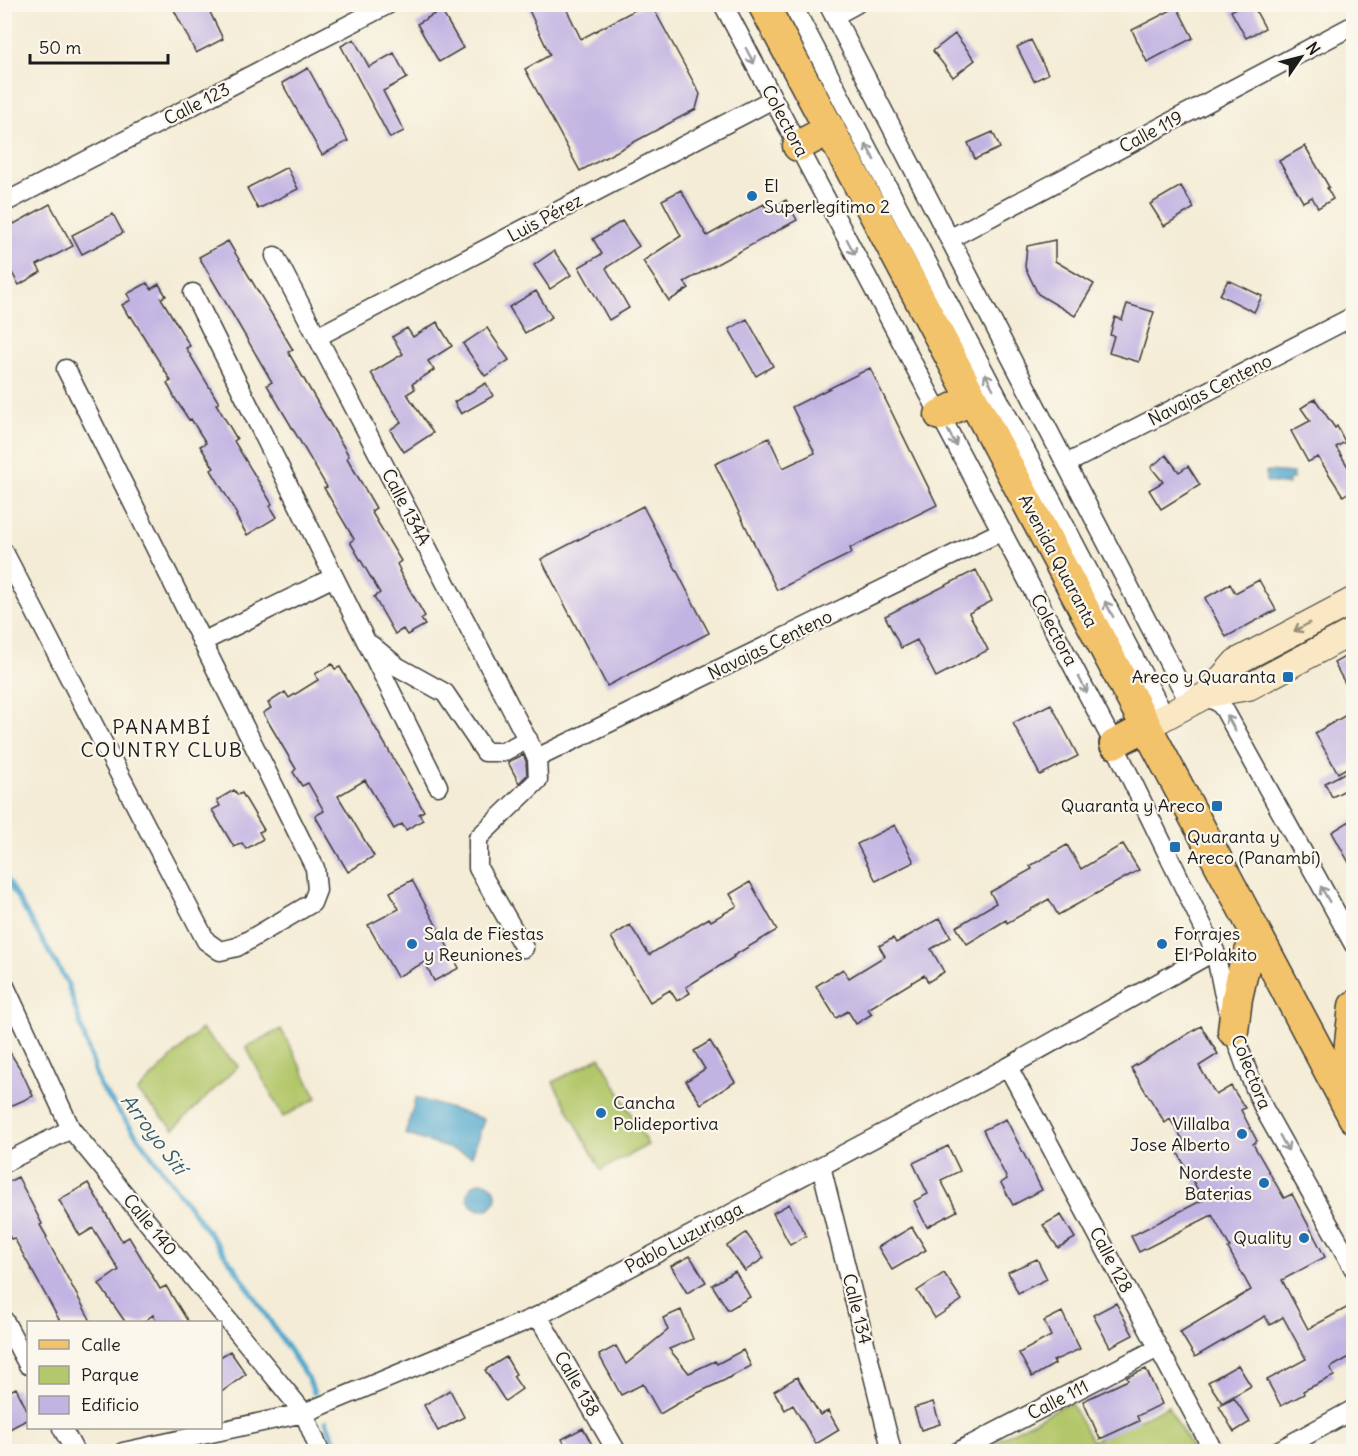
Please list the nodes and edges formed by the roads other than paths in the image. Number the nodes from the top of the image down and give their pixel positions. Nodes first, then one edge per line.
1 (389, 4) edge
2 (723, 4) edge
3 (764, 4) edge
4 (792, 4) edge
5 (856, 4) edge
6 (831, 10) edge
7 (1353, 25) edge
8 (773, 99) junction
9 (830, 129) junction
10 (798, 146) junction
11 (4, 203) edge
12 (949, 239) junction
13 (274, 256) dead end
14 (193, 293) dead end
15 (1353, 316) edge
16 (317, 337) junction
17 (66, 369) dead end
18 (972, 399) junction
19 (940, 415) junction
20 (1066, 464) junction
21 (1002, 531) junction
22 (4, 552) edge
23 (334, 577) junction
24 (1353, 600) edge
25 (1353, 632) edge
26 (365, 640) junction
27 (202, 642) junction
28 (1201, 698) junction
29 (1156, 722) junction
30 (528, 739) junction
31 (1114, 744) junction
32 (537, 758) junction
33 (438, 786) dead end
34 (1257, 935) junction
35 (1353, 945) edge
36 (524, 948) dead end
37 (1215, 951) junction
38 (4, 984) edge
39 (1353, 1006) edge
40 (1233, 1031) junction
41 (1008, 1067) junction
42 (1353, 1116) edge
43 (71, 1129) junction
44 (4, 1163) edge
45 (821, 1166) junction
46 (1353, 1269) edge
47 (538, 1316) junction
48 (4, 1320) edge
49 (1158, 1348) junction
50 (27, 1363) edge
51 (1353, 1409) edge
52 (304, 1413) junction
53 (63, 1429) edge
54 (75, 1452) edge
55 (123, 1452) edge
56 (320, 1452) edge
57 (617, 1452) edge
58 (892, 1452) edge
59 (957, 1452) edge
60 (1214, 1452) edge
61 (1275, 1452) edge

1 - 11 street, Calle 123
2 -> 8 street, Colectora
3 - 9 highway, Avenida Quaranta
29 -> 4 street
5 - 6 street
6 - 12 street
7 - 12 street, Calle 119
8 - 10 street, Colectora
8 - 16 street, Luis Pérez
9 - 10 highway
9 - 18 highway, Avenida Quaranta
10 -> 19 street, Colectora
12 - 20 street
13 - 16 street, Calle 134A
14 - 23 street
15 - 20 street, Navajas Centeno
16 - 30 street, Calle 134A
17 - 27 street
18 - 19 highway
18 - 29 highway, Avenida Quaranta
19 -> 21 street, Colectora
20 - 28 street
21 -> 31 street, Colectora
21 - 32 street, Navajas Centeno
22 - 27 street
23 - 26 street
23 - 27 street
24 -> 28 main road
25 - 28 main road
26 - 30 street
26 - 33 street
28 - 29 main road
35 -> 28 street
29 - 31 main road
29 - 34 highway, Avenida Quaranta
30 - 32 street, Calle 134A
31 - 37 street, Colectora
32 - 36 street
34 - 40 highway
34 - 42 highway, Avenida Quaranta
37 - 40 street, Colectora
37 - 41 street, Pablo Luzuriaga
38 - 43 street, Calle 140
39 - 42 highway
40 -> 46 street, Colectora
41 - 45 street, Pablo Luzuriaga
41 - 49 street, Calle 128
43 - 44 street
43 - 52 street, Calle 140
45 - 47 street, Pablo Luzuriaga
45 - 58 street, Calle 134
47 - 52 street, Pablo Luzuriaga
47 - 57 street, Calle 138
48 - 50 street
49 - 59 street, Calle 111
49 - 60 street, Calle 128
51 - 61 street
52 - 55 street, Pablo Luzuriaga
52 - 56 street, Calle 140
53 - 54 street

